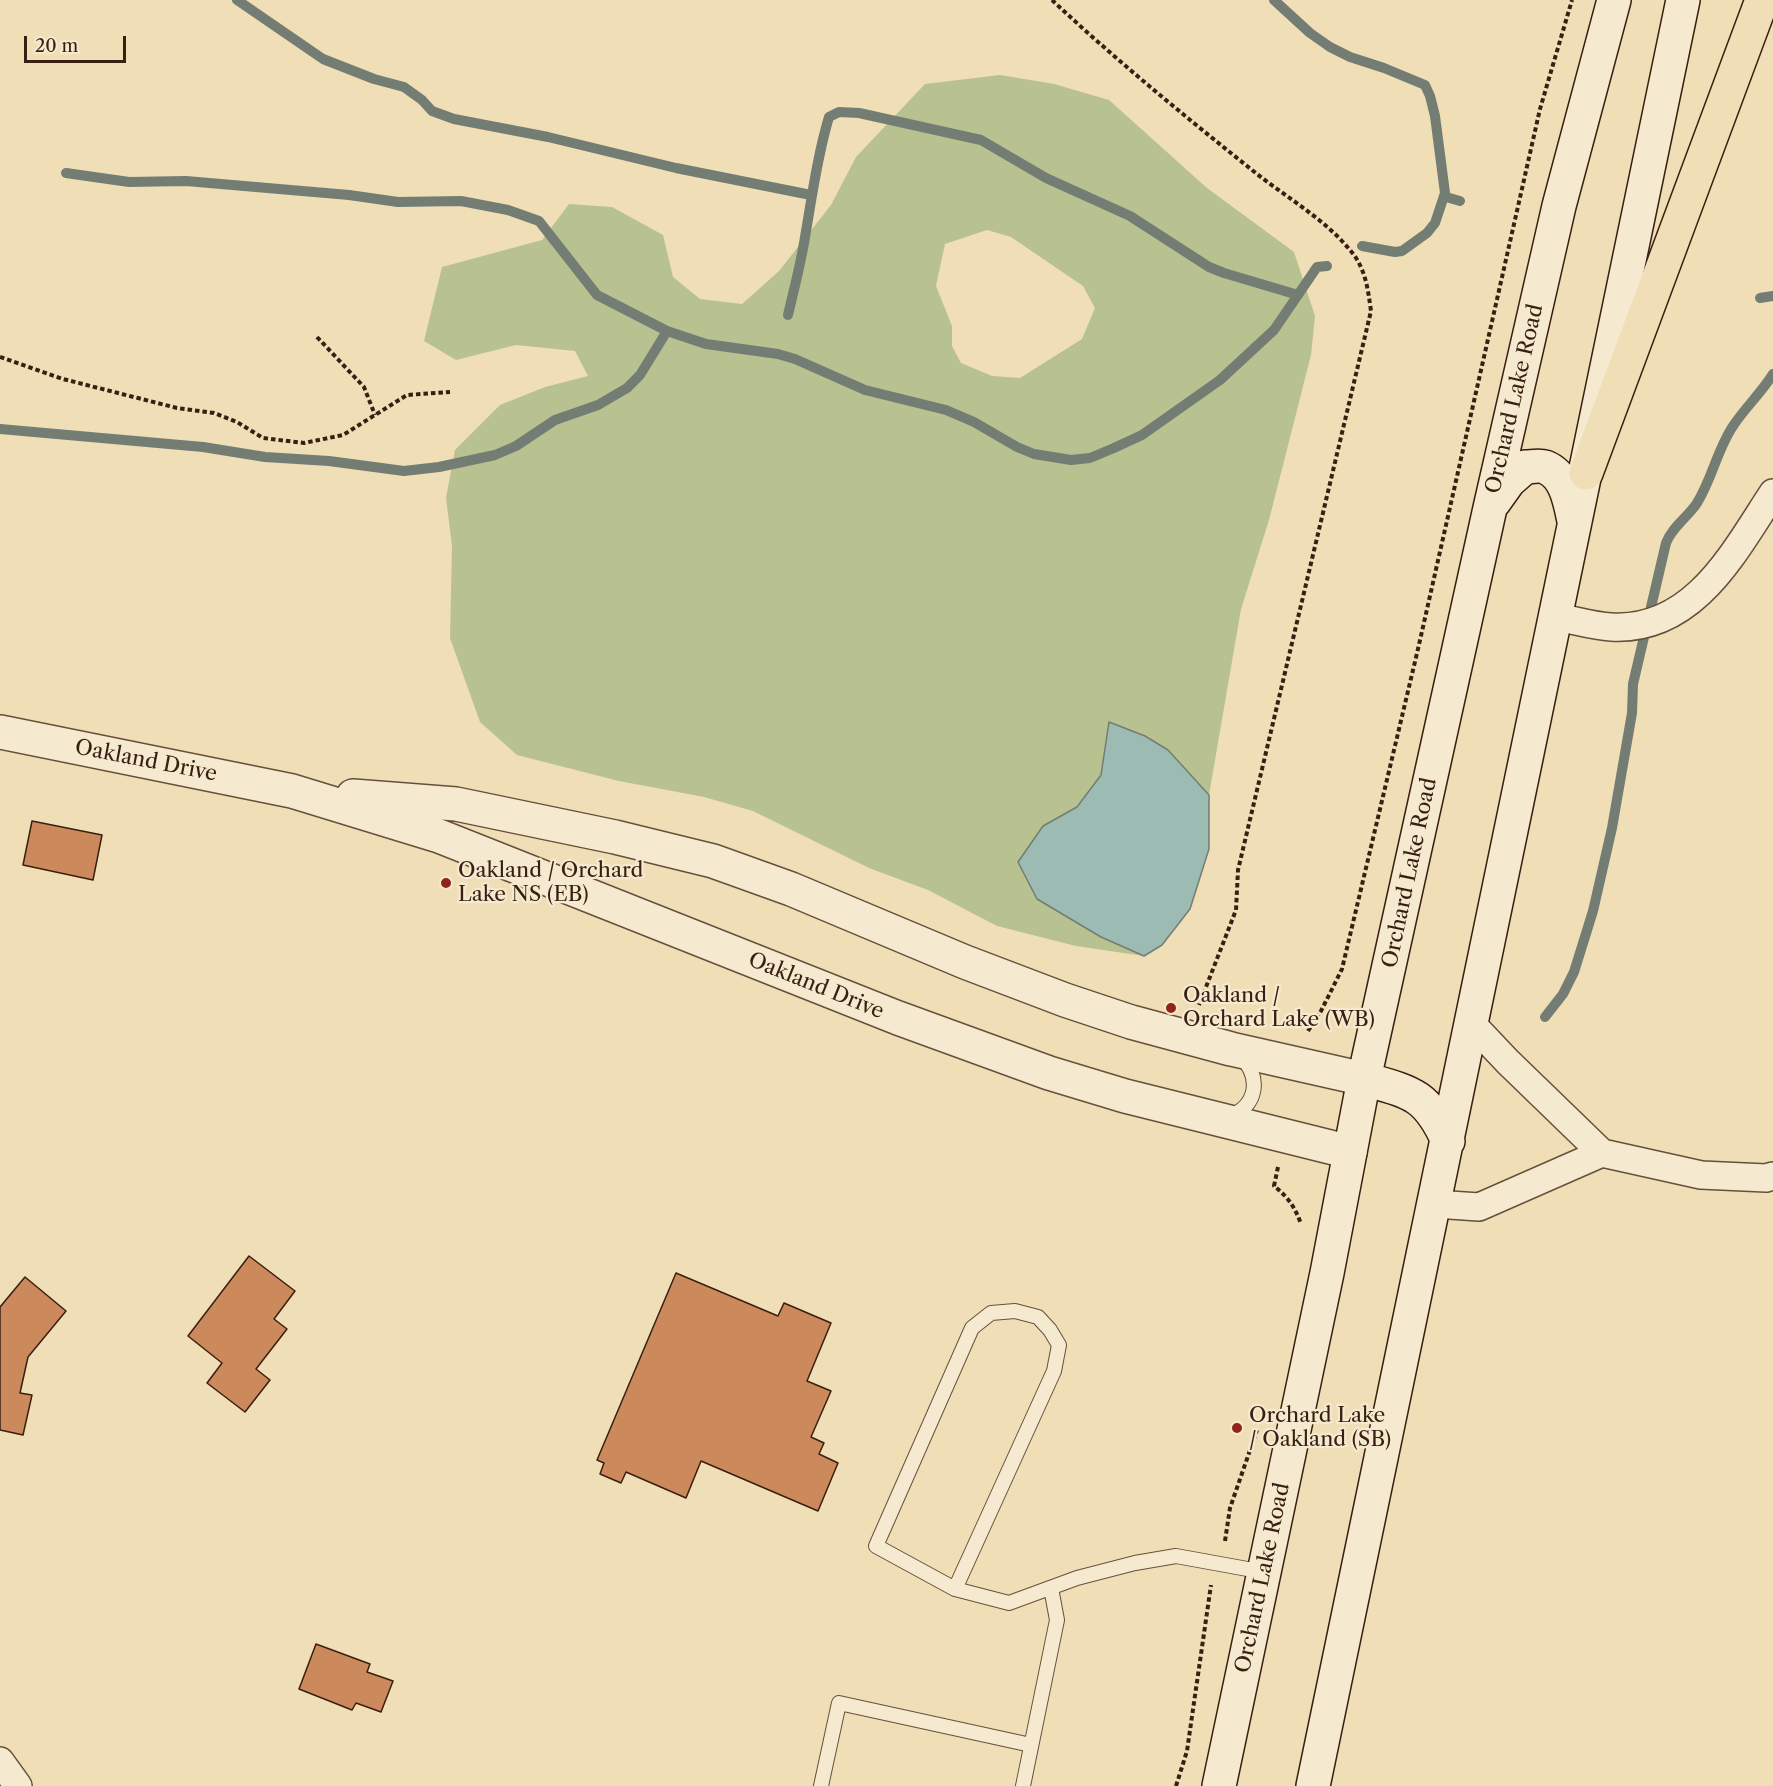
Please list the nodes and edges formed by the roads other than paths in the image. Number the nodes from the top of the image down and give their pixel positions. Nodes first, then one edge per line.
1 (1614, 0) edge
2 (1683, 0) edge
3 (1762, 0) edge
4 (1586, 473) junction
5 (1773, 493) edge
6 (1490, 508) junction
7 (1575, 526) junction
8 (1556, 617) junction
9 (0, 732) edge
10 (292, 791) junction
11 (1472, 1024) junction
12 (1231, 1049) junction
13 (1364, 1079) junction
14 (1218, 1119) junction
15 (1448, 1141) junction
16 (1350, 1152) junction
17 (1602, 1153) junction
18 (1773, 1176) edge
19 (1435, 1204) junction
20 (1264, 1572) junction
21 (1052, 1588) junction
22 (955, 1589) junction
23 (1031, 1745) junction
24 (0, 1761) edge
25 (18, 1786) edge
26 (821, 1786) edge
27 (1023, 1786) edge
28 (1219, 1786) edge
29 (1313, 1786) edge

1 - 6 main road, Orchard Lake Road
2 - 4 main road
3 - 4 highway
4 - 7 main road
5 - 8 street
6 - 7 main road
6 - 13 main road, Orchard Lake Road
7 - 8 main road
8 - 11 main road
9 - 10 main road, Oakland Drive
10 - 12 main road, Oakland Drive
10 - 14 main road, Oakland Drive
11 - 15 main road
11 - 17 street
12 - 13 main road, Oakland Drive
12 - 14 lane
13 - 15 main road, Oakland Drive
13 - 16 main road, Orchard Lake Road
14 - 16 main road, Oakland Drive
15 - 19 main road
16 - 20 main road, Orchard Lake Road
17 - 18 street
17 - 19 street
19 - 29 main road
20 - 21 lane
20 - 28 main road, Orchard Lake Road
21 - 22 lane
21 - 23 lane
22 - 22 lane
23 - 26 lane
23 - 27 lane
24 - 25 street

